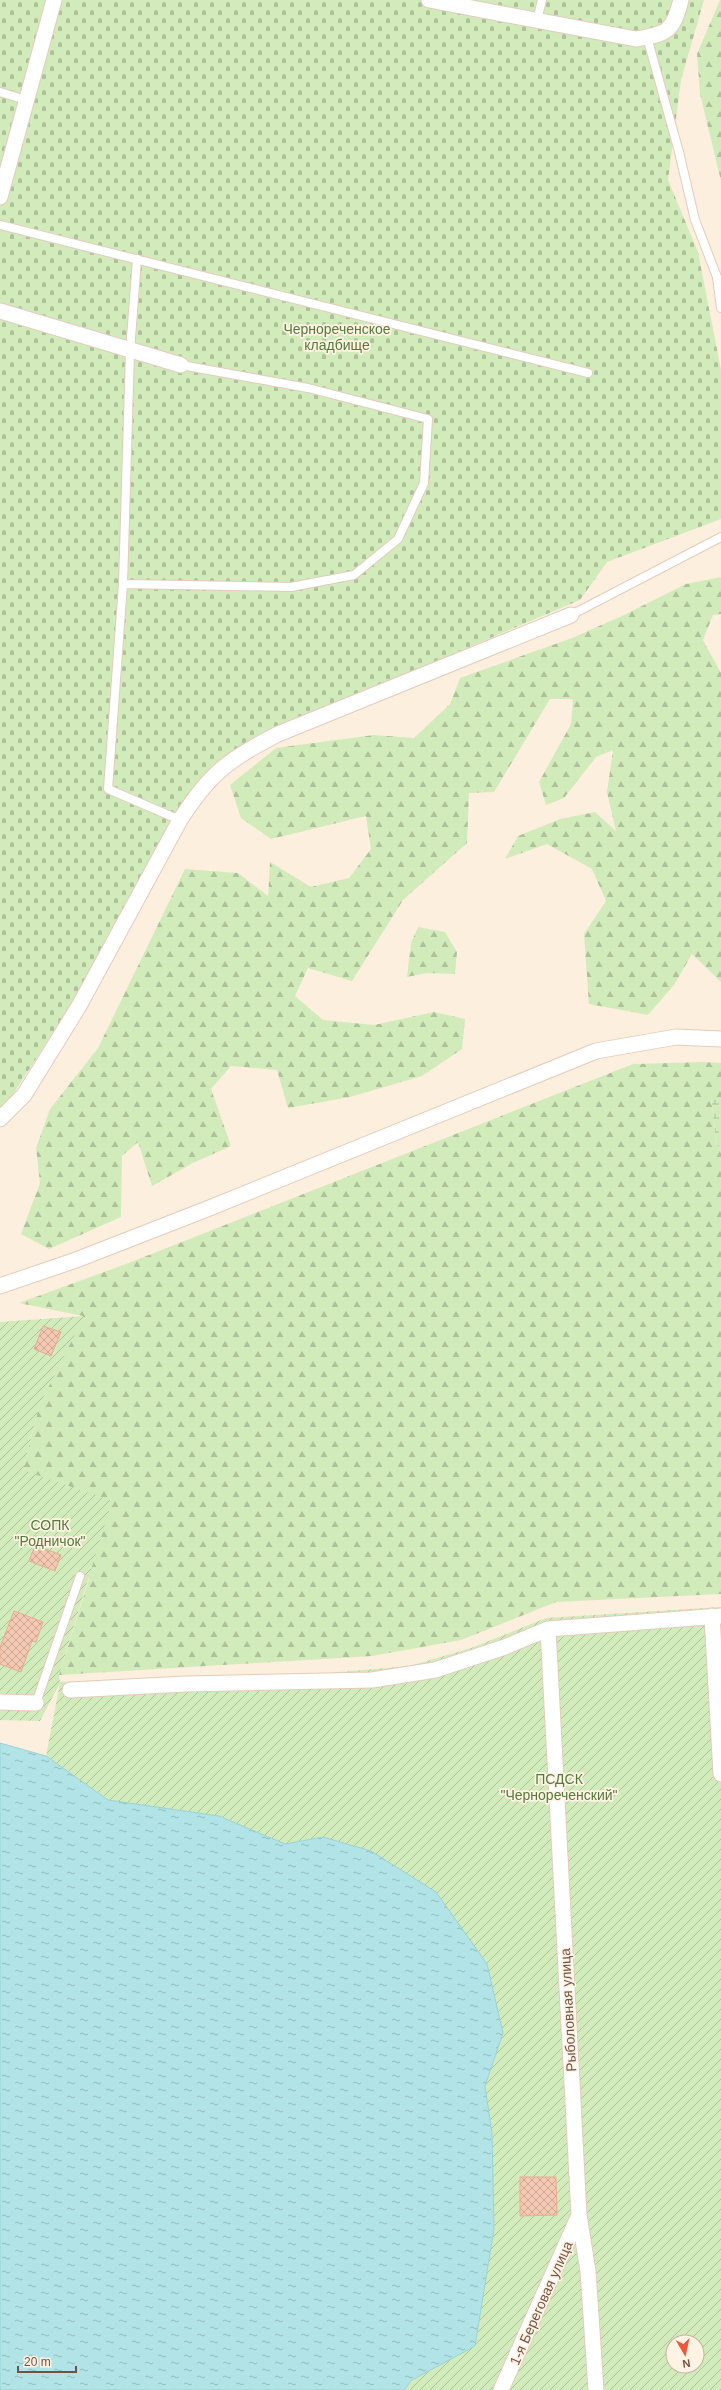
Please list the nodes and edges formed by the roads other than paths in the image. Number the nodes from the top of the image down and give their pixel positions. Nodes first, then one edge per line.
1 (54, 0) edge
2 (429, 0) edge
3 (542, 0) edge
4 (681, 0) edge
5 (537, 20) junction
6 (647, 37) junction
7 (0, 92) edge
8 (26, 100) junction
9 (0, 197) edge
10 (0, 225) edge
11 (137, 259) junction
12 (721, 308) edge
13 (0, 311) edge
14 (130, 351) junction
15 (181, 365) joint
16 (588, 373) dead end
17 (721, 537) edge
18 (123, 584) junction
19 (571, 615) joint
20 (180, 820) junction
21 (721, 1039) edge
22 (0, 1119) edge
23 (0, 1286) edge
24 (80, 1576) dead end
25 (716, 1616) edge
26 (548, 1629) junction
27 (70, 1690) dead end
28 (0, 1702) edge
29 (36, 1703) joint
30 (721, 1774) edge
31 (579, 2215) junction
32 (501, 2390) edge
33 (596, 2390) edge

1 - 8 street
2 - 5 street
3 - 5 lane
4 - 6 street
5 - 6 street
6 - 12 lane
7 - 8 lane
8 - 9 street
10 - 11 lane
11 - 14 lane
11 - 16 lane
13 - 14 street
14 - 15 street
14 - 18 lane
15 - 18 lane
17 - 19 lane
18 - 20 lane
19 - 20 street
20 - 22 street
21 - 23 street
24 - 29 lane
25 - 26 street
25 - 30 street
26 - 27 street
26 - 31 street, Рыболовная улица
28 - 29 street
31 - 32 street, 1-я Береговая улица
31 - 33 street, Рыболовная улица

